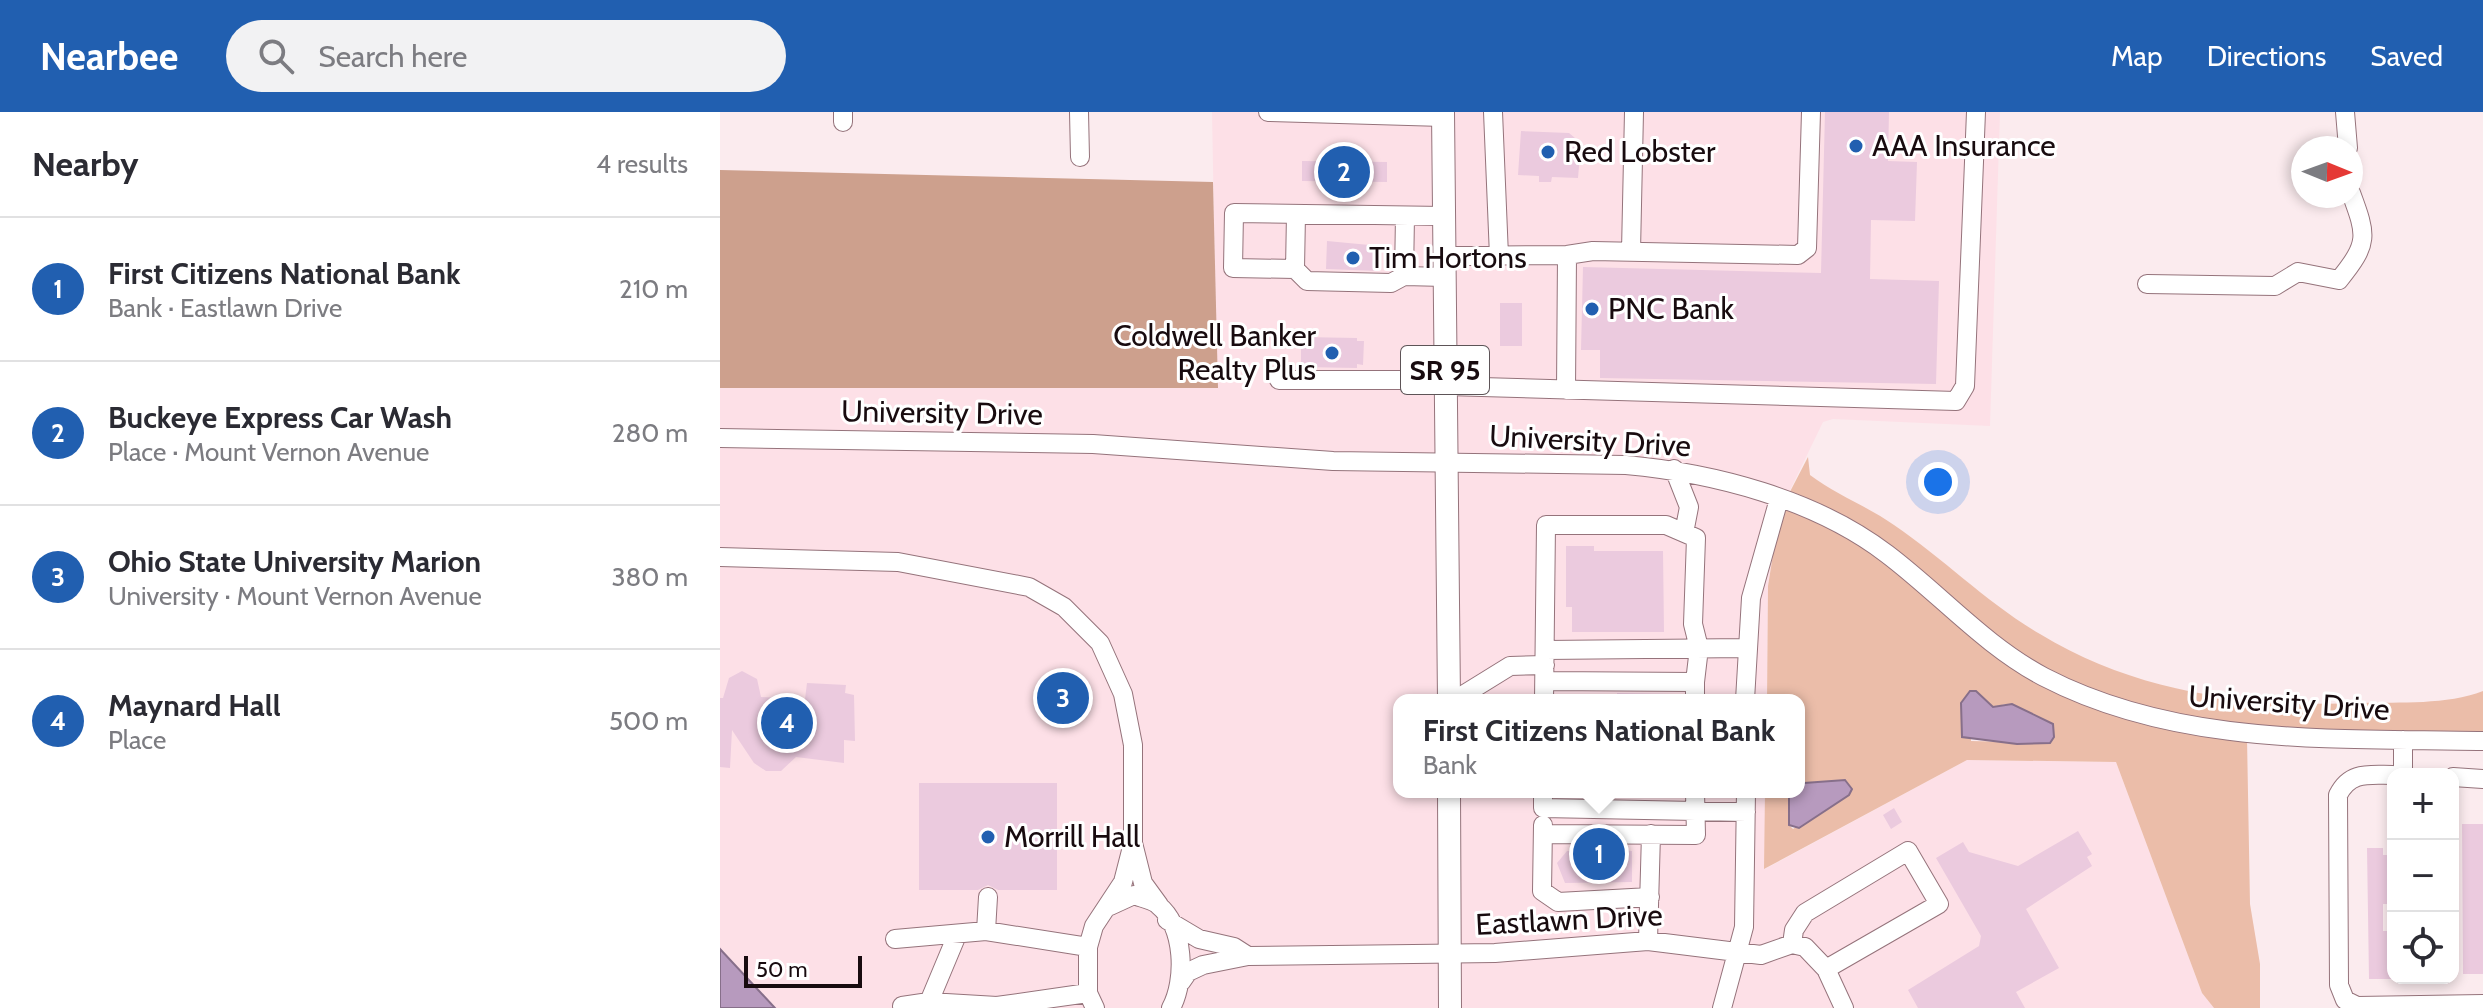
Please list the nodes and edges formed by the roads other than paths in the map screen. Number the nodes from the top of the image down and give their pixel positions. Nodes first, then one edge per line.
1 (1079, 112) edge
2 (1268, 112) edge
3 (1493, 112) edge
4 (1634, 112) edge
5 (1811, 112) edge
6 (1976, 112) edge
7 (2345, 112) edge
8 (1443, 114) edge
9 (2347, 136) edge
10 (1080, 157) dead end
11 (2357, 208) edge
12 (1296, 214) junction
13 (1405, 216) junction
14 (1444, 216) junction
15 (1631, 251) junction
16 (1567, 255) junction
17 (1499, 256) junction
18 (1445, 266) junction
19 (1295, 269) junction
20 (1404, 276) junction
21 (2147, 284) dead end
22 (1279, 380) dead end
23 (1446, 383) junction
24 (1566, 390) junction
25 (720, 438) edge
26 (1446, 462) junction
27 (1674, 469) junction
28 (1779, 499) junction
29 (1684, 533) junction
30 (720, 557) edge
31 (1699, 648) junction
32 (1746, 648) junction
33 (1545, 674) edge
34 (1695, 691) edge
35 (1449, 694) edge
36 (1465, 694) edge
37 (1745, 694) edge
38 (2403, 740) junction
39 (2483, 741) edge
40 (2403, 768) edge
41 (2387, 775) edge
42 (2459, 777) edge
43 (2483, 779) edge
44 (1449, 798) edge
45 (1695, 798) edge
46 (1746, 798) edge
47 (1543, 800) edge
48 (1695, 812) junction
49 (1746, 812) junction
50 (1543, 834) junction
51 (1651, 834) junction
52 (1133, 843) junction
53 (988, 897) dead end
54 (1650, 897) junction
55 (1110, 906) junction
56 (1163, 913) junction
57 (986, 931) junction
58 (957, 935) junction
59 (895, 939) dead end
60 (1648, 941) junction
61 (1792, 944) junction
62 (1088, 947) junction
63 (1450, 954) junction
64 (1739, 955) junction
65 (1248, 956) junction
66 (1826, 969) junction
67 (1181, 982) junction
68 (1091, 1000) edge
69 (929, 1002) junction
70 (2483, 1004) edge
71 (902, 1006) dead end
72 (1171, 1008) edge
73 (1450, 1008) edge
74 (1722, 1008) edge
75 (1844, 1008) edge

1 - 10 street
2 - 8 street
3 - 17 street
4 - 15 street
5 - 15 street
6 - 24 street
7 - 9 street
8 - 14 main road, SR 95
11 - 21 street
12 - 13 street
12 - 19 street
12 - 19 street
13 - 14 street
13 - 20 street
14 - 18 main road, SR 95
15 - 16 street
16 - 17 street
16 - 24 street
17 - 18 street
18 - 20 street
18 - 23 main road, SR 95
19 - 20 street
22 - 23 street
23 - 24 street
23 - 26 main road, SR 95
25 - 26 street, University Drive
26 - 27 street, University Drive
26 - 35 main road, SR 95
27 - 28 street, University Drive
27 - 29 street
28 - 32 street
28 - 38 street, University Drive
29 - 31 street
29 - 33 street
30 - 52 street
31 - 32 street
31 - 33 street
31 - 34 street
32 - 37 street
33 - 34 street
33 - 36 street
38 - 39 street, University Drive
38 - 40 street
41 - 70 street
42 - 43 street
44 - 63 main road
45 - 48 street
46 - 49 street
47 - 48 street
47 - 50 street
48 - 49 street
48 - 51 street
49 - 64 street
50 - 51 street
50 - 54 street
51 - 54 street
52 - 55 street
52 - 56 street
53 - 57 street
54 - 60 street
55 - 56 street
55 - 62 street
56 - 65 street
56 - 67 street
57 - 58 street
57 - 62 street
58 - 59 street
58 - 69 street
60 - 63 street, Eastlawn Drive
60 - 64 street, Eastlawn Drive
61 - 64 street, Eastlawn Drive
61 - 66 street
61 - 66 street
62 - 68 street
63 - 65 street, Eastlawn Drive
63 - 73 main road
64 - 74 street
65 - 67 street
66 - 75 street
67 - 72 street
68 - 69 street
69 - 71 street

